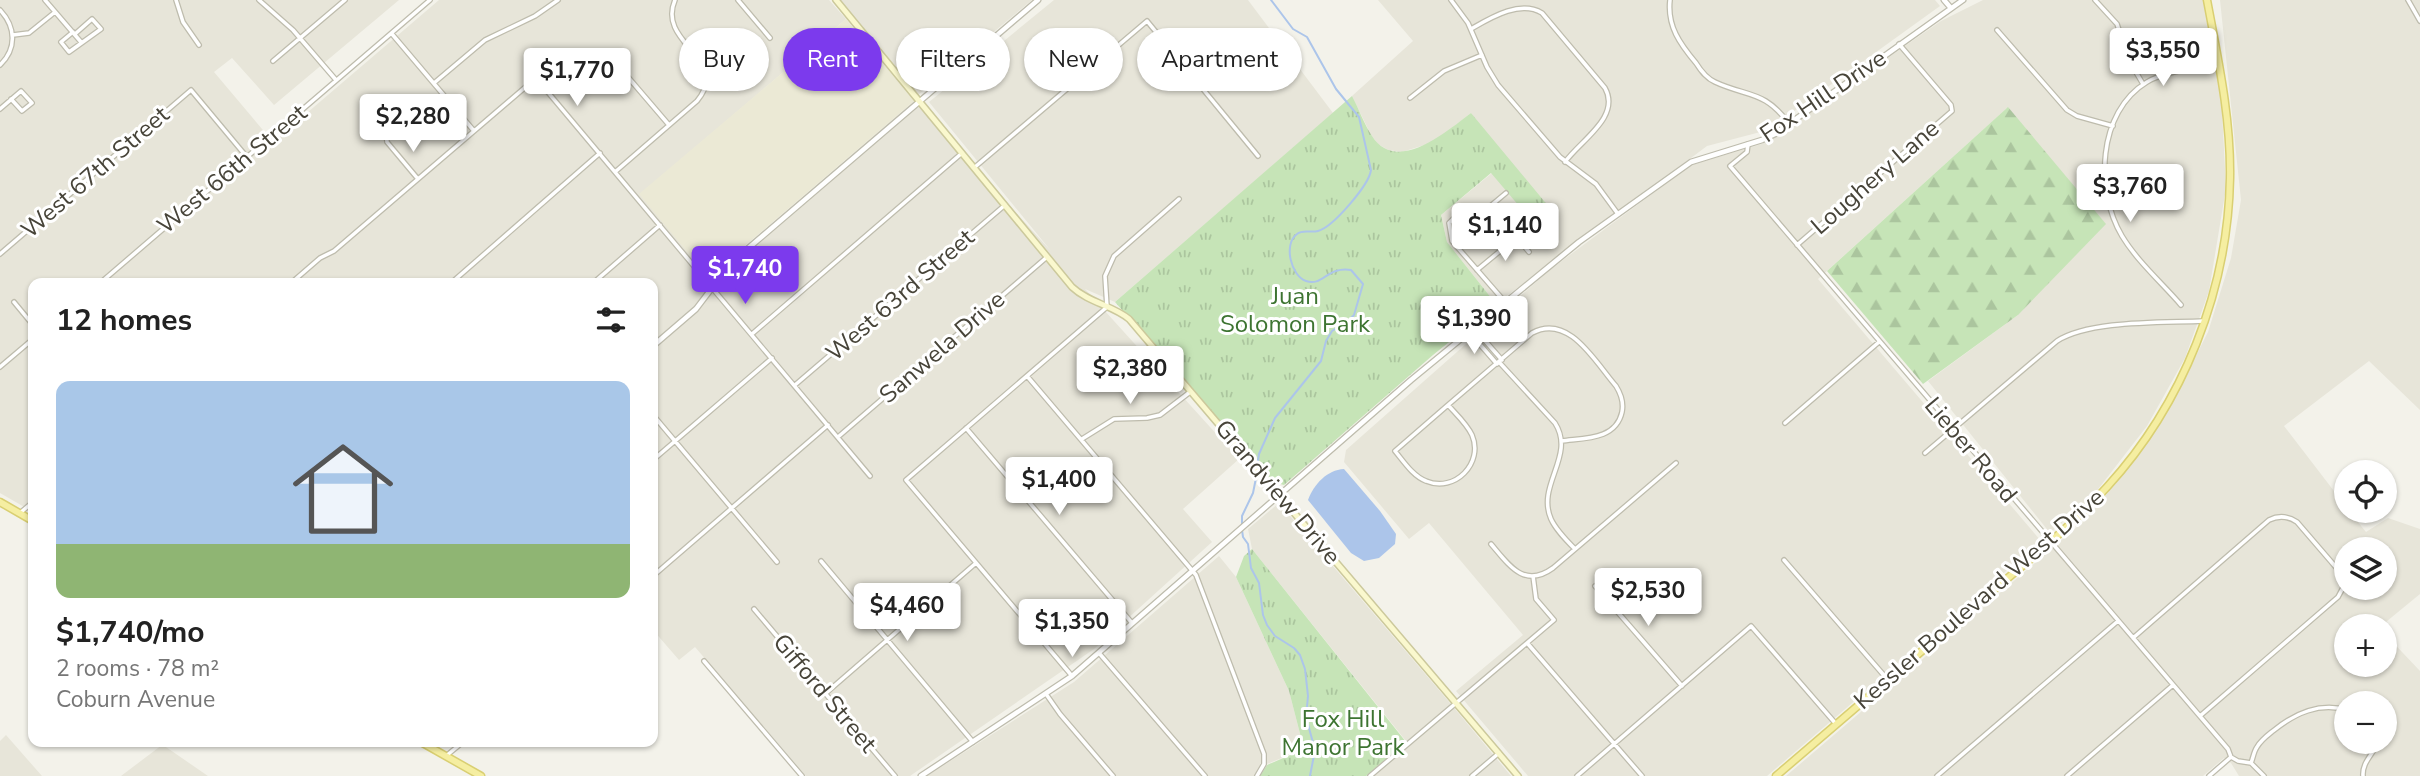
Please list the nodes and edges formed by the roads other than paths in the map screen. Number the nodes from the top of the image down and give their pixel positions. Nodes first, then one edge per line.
1 (45, 0) edge
2 (176, 0) edge
3 (258, 0) edge
4 (345, 0) edge
5 (430, 0) edge
6 (558, 0) edge
7 (676, 0) edge
8 (738, 0) edge
9 (836, 0) edge
10 (1038, 0) edge
11 (1451, 0) edge
12 (1671, 0) edge
13 (1944, 0) edge
14 (1963, 0) edge
15 (2095, 0) edge
16 (2207, 0) edge
17 (2409, 0) edge
18 (1951, 7) junction
19 (0, 10) edge
20 (55, 12) junction
21 (2420, 21) edge
22 (1471, 29) junction
23 (1997, 30) dead end
24 (74, 33) junction
25 (392, 33) junction
26 (12, 35) junction
27 (300, 38) junction
28 (770, 38) dead end
29 (81, 41) junction
30 (1899, 44) junction
31 (199, 45) dead end
32 (1482, 55) junction
33 (610, 56) dead end
34 (274, 61) dead end
35 (0, 65) edge
36 (2219, 65) junction
37 (337, 80) junction
38 (434, 83) junction
39 (2144, 84) junction
40 (1410, 98) dead end
41 (11, 99) junction
42 (919, 101) junction
43 (0, 109) edge
44 (1789, 124) junction
45 (669, 125) junction
46 (2113, 126) junction
47 (474, 131) junction
48 (387, 134) dead end
49 (1748, 144) junction
50 (600, 153) junction
51 (962, 153) junction
52 (1258, 156) dead end
53 (246, 157) junction
54 (1565, 162) junction
55 (975, 167) junction
56 (615, 172) junction
57 (418, 179) junction
58 (1506, 193) dead end
59 (1179, 199) dead end
60 (1005, 205) junction
61 (1618, 214) junction
62 (1504, 223) dead end
63 (660, 225) junction
64 (1517, 237) junction
65 (1797, 245) junction
66 (1529, 252) dead end
67 (0, 254) edge
68 (1047, 257) junction
69 (1477, 270) junction
70 (106, 278) edge
71 (297, 278) edge
72 (457, 278) edge
73 (599, 278) edge
74 (713, 287) junction
75 (14, 302) dead end
76 (1505, 302) junction
77 (2181, 306) dead end
78 (1107, 307) junction
79 (28, 319) edge
80 (2205, 321) junction
81 (1471, 329) junction
82 (752, 334) junction
83 (658, 342) edge
84 (1879, 342) junction
85 (28, 344) edge
86 (772, 358) junction
87 (1500, 362) junction
88 (0, 368) edge
89 (1027, 376) junction
90 (795, 385) junction
91 (1192, 390) junction
92 (1448, 405) junction
93 (658, 421) edge
94 (1785, 424) dead end
95 (828, 425) junction
96 (966, 428) junction
97 (1954, 429) junction
98 (838, 437) junction
99 (1082, 439) junction
100 (675, 441) junction
101 (1562, 441) junction
102 (1926, 453) dead end
103 (658, 456) edge
104 (1676, 463) dead end
105 (870, 476) dead end
106 (1279, 494) junction
107 (0, 502) edge
108 (28, 506) edge
109 (731, 508) junction
110 (20, 513) junction
111 (28, 518) edge
112 (2050, 542) junction
113 (1491, 544) dead end
114 (1575, 550) junction
115 (1784, 560) dead end
116 (821, 561) dead end
117 (777, 562) dead end
118 (976, 563) junction
119 (1192, 570) junction
120 (658, 572) edge
121 (1533, 576) junction
122 (1595, 586) dead end
123 (754, 609) dead end
124 (2118, 621) junction
125 (1132, 623) junction
126 (2133, 638) junction
127 (888, 639) junction
128 (1528, 644) junction
129 (1099, 653) junction
130 (704, 661) dead end
131 (1072, 676) junction
132 (1888, 680) junction
133 (2173, 685) junction
134 (1682, 686) junction
135 (825, 693) junction
136 (1046, 693) junction
137 (1458, 703) junction
138 (2334, 707) edge
139 (2200, 716) junction
140 (1836, 724) junction
141 (973, 741) junction
142 (1614, 744) junction
143 (430, 747) edge
144 (457, 747) edge
145 (1499, 753) junction
146 (2371, 754) edge
147 (446, 756) junction
148 (2231, 757) junction
149 (2251, 763) junction
150 (1940, 775) edge
151 (481, 776) edge
152 (802, 776) edge
153 (895, 776) edge
154 (921, 776) edge
155 (1113, 776) edge
156 (1205, 776) edge
157 (1256, 776) edge
158 (1370, 776) edge
159 (1472, 776) edge
160 (1518, 776) edge
161 (1577, 776) edge
162 (1642, 776) edge
163 (1776, 776) edge
164 (2067, 776) edge
165 (2209, 776) edge
166 (2264, 776) edge
167 (2363, 776) edge

1 - 20 street
2 - 31 street
3 - 27 street
4 - 27 street
5 - 25 street, West 66th Street
6 - 38 street
7 - 45 street
8 - 28 street
9 - 42 main road, Grandview Drive
10 - 42 street
11 - 22 street
12 - 44 street
13 - 18 street
14 - 18 street, Fox Hill Drive
15 - 39 street
16 - 36 main road, Kessler Boulevard West Drive
17 - 21 street
18 - 30 street, Fox Hill Drive
19 - 26 street
20 - 24 street
20 - 26 street
22 - 32 street
22 - 54 street
23 - 46 street
24 - 29 street
24 - 29 street
24 - 29 street
25 - 37 street, West 66th Street
25 - 38 street
26 - 35 street
27 - 34 street
27 - 37 street
30 - 44 street, Fox Hill Drive
30 - 65 street, Loughery Lane
32 - 40 street
32 - 54 street
33 - 45 street
36 - 39 street
36 - 80 main road, Kessler Boulevard West Drive
37 - 53 street, West 66th Street
38 - 47 street
39 - 46 street
41 - 41 street
41 - 43 street
42 - 51 main road, Grandview Drive
42 - 74 street
44 - 49 street, Fox Hill Drive
45 - 56 street
46 - 77 street
47 - 50 street
47 - 57 street
48 - 57 street
49 - 61 street, Fox Hill Drive
49 - 65 street, Lieber Road
50 - 56 street
50 - 72 street
51 - 55 main road, Grandview Drive
51 - 82 street
52 - 55 street
53 - 67 street, West 67th Street
53 - 70 street, West 66th Street
54 - 61 street
55 - 60 main road, Grandview Drive
56 - 63 street
57 - 71 street
58 - 69 street
59 - 78 street
60 - 68 main road, Grandview Drive
60 - 90 street, West 63rd Street
61 - 76 street, Fox Hill Drive
62 - 64 street
63 - 73 street
63 - 74 street
64 - 66 street
64 - 69 street
65 - 84 street, Lieber Road
68 - 78 main road, Grandview Drive
68 - 98 street, Sanwela Drive
69 - 76 street
74 - 82 street
74 - 83 street
75 - 79 street
76 - 81 street, Fox Hill Drive
78 - 89 street
78 - 91 main road, Grandview Drive
80 - 97 street
80 - 112 main road, Kessler Boulevard West Drive
81 - 87 street
81 - 106 street, Fox Hill Drive
82 - 86 street
84 - 94 street
84 - 97 street, Lieber Road
85 - 88 street
86 - 90 street
86 - 100 street
87 - 92 street
87 - 101 street
87 - 101 street
89 - 96 street
89 - 99 street
90 - 95 street
91 - 99 street
91 - 106 main road, Grandview Drive
92 - 92 street
93 - 100 street
95 - 98 street
95 - 109 street
96 - 118 street
96 - 125 street
97 - 102 street
97 - 112 street, Lieber Road
98 - 105 street
99 - 119 street
100 - 103 street
100 - 109 street
101 - 114 street
104 - 114 street
106 - 119 street, Fox Hill Drive
106 - 137 main road, Grandview Drive
107 - 110 main road
108 - 110 street
109 - 117 street
109 - 120 street
110 - 111 main road
112 - 124 street, Lieber Road
112 - 132 main road, Kessler Boulevard West Drive
113 - 121 street
114 - 121 street
115 - 132 street
116 - 127 street
118 - 127 street
118 - 131 street
119 - 125 street, Fox Hill Drive
119 - 157 street
121 - 128 street
122 - 134 street
123 - 135 street, Gifford Street
124 - 126 street, Lieber Road
124 - 150 street
125 - 129 street, Fox Hill Drive
126 - 133 street, Lieber Road
126 - 139 street
127 - 135 street
127 - 141 street
128 - 137 street
128 - 142 street
129 - 131 street, Fox Hill Drive
129 - 156 street
130 - 152 street
131 - 136 street, Fox Hill Drive
132 - 140 main road, Kessler Boulevard West Drive
133 - 139 street, Lieber Road
133 - 164 street
134 - 140 street
134 - 142 street
135 - 153 street, Gifford Street
136 - 141 street, Fox Hill Drive
136 - 155 street
137 - 145 main road, Grandview Drive
137 - 158 street
138 - 149 street
139 - 148 street, Lieber Road
140 - 163 main road, Kessler Boulevard West Drive
141 - 154 street, Fox Hill Drive
142 - 161 street
142 - 162 street
143 - 147 main road
144 - 147 street
145 - 159 street
145 - 160 main road, Grandview Drive
146 - 167 street
147 - 151 main road
148 - 149 street
148 - 165 street
149 - 166 street

